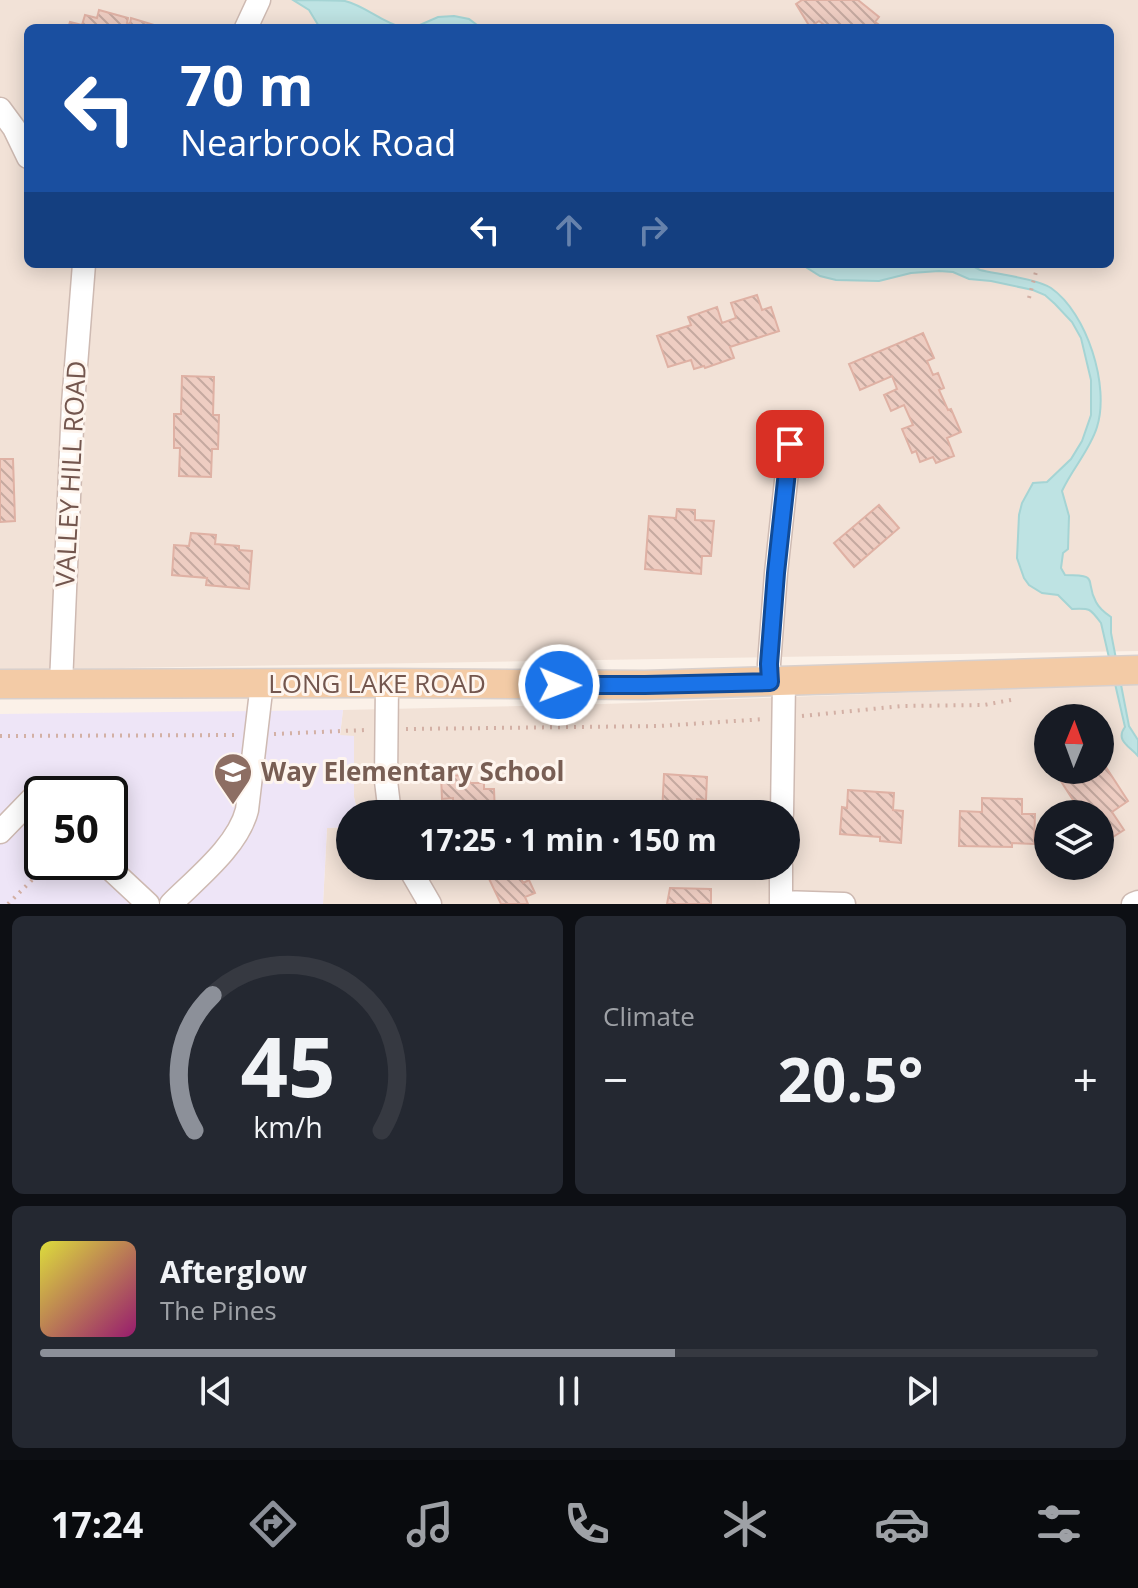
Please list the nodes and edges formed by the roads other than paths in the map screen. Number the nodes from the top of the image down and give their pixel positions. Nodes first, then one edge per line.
1 (259, 0) edge
2 (248, 24) edge
3 (0, 109) edge
4 (24, 149) edge
5 (84, 268) edge
6 (790, 444) dead end
7 (1123, 670) edge
8 (777, 682) junction
9 (262, 683) junction
10 (387, 683) junction
11 (0, 684) edge
12 (61, 684) junction
13 (388, 800) edge
14 (781, 800) edge
15 (24, 807) edge
16 (0, 832) edge
17 (122, 880) edge
18 (416, 880) edge
19 (781, 880) edge
20 (781, 903) edge
21 (148, 904) edge
22 (171, 904) edge
23 (430, 904) edge
24 (844, 904) edge

1 - 2 street
3 - 4 street
5 - 12 street, VALLEY HILL ROAD
6 - 8 street
7 - 8 main road, LONG LAKE ROAD
8 - 10 main road, LONG LAKE ROAD
8 - 14 street
9 - 10 main road, LONG LAKE ROAD
9 - 12 main road, LONG LAKE ROAD
9 - 22 street
10 - 13 street
11 - 12 main road, LONG LAKE ROAD
15 - 16 street
17 - 21 street
18 - 23 street
19 - 20 street
20 - 24 street

